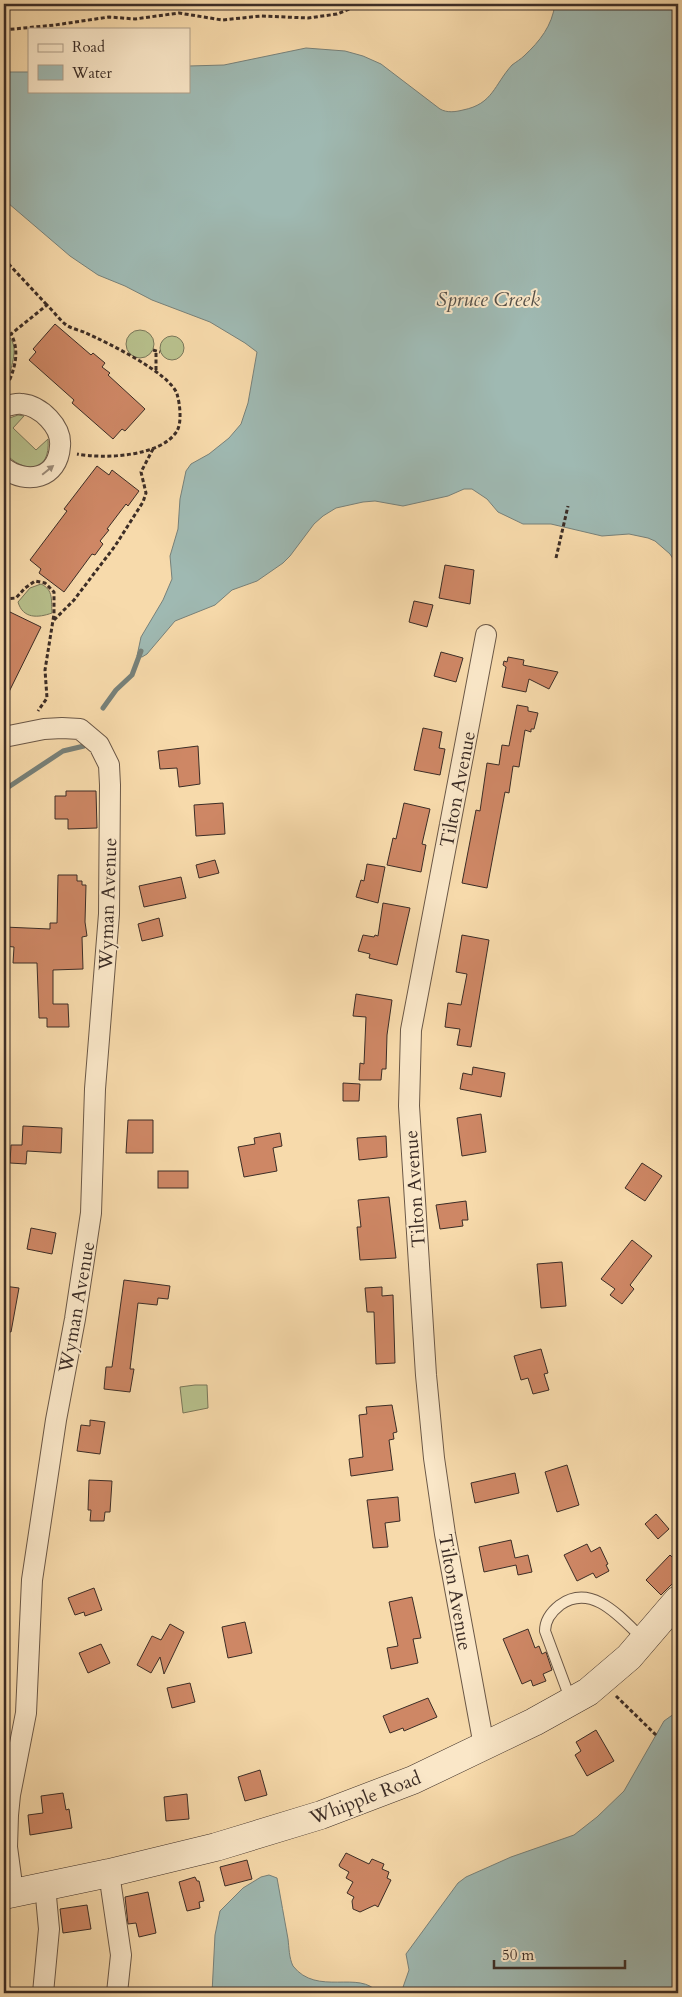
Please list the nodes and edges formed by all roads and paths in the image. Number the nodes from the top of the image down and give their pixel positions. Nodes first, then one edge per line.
1 (362, 4) edge
2 (4, 30) edge
3 (4, 259) edge
4 (47, 305) junction
5 (4, 331) edge
6 (11, 334) junction
7 (156, 351) dead end
8 (156, 370) junction
9 (4, 383) edge
10 (4, 407) edge
11 (153, 448) junction
12 (59, 451) junction
13 (4, 468) edge
14 (568, 506) dead end
15 (556, 558) dead end
16 (4, 598) edge
17 (53, 621) junction
18 (486, 635) dead end
19 (40, 721) junction
20 (4, 737) edge
21 (678, 1600) edge
22 (645, 1641) junction
23 (602, 1681) junction
24 (572, 1702) junction
25 (656, 1734) dead end
26 (484, 1746) junction
27 (109, 1873) junction
28 (44, 1886) junction
29 (8, 1893) edge
30 (43, 1993) edge
31 (116, 1993) edge

1 - 2 path
3 - 4 path
4 - 6 path
4 - 8 path
5 - 6 path
6 - 9 path
7 - 8 path
8 - 11 path
10 - 12 street
11 - 12 path
11 - 17 path
13 -> 12 street
14 - 15 path
16 - 17 path
17 - 19 path
18 - 26 street, Tilton Avenue
19 - 20 street
19 - 29 street, Wyman Avenue
21 - 22 main road, Whipple Road
22 - 23 main road, Whipple Road
22 - 24 lane
23 - 24 main road, Whipple Road
23 - 25 path
24 - 26 main road, Whipple Road
26 - 27 main road, Whipple Road
27 - 28 main road, Whipple Road
27 - 31 street
28 - 29 main road, Whipple Road
28 - 30 street

